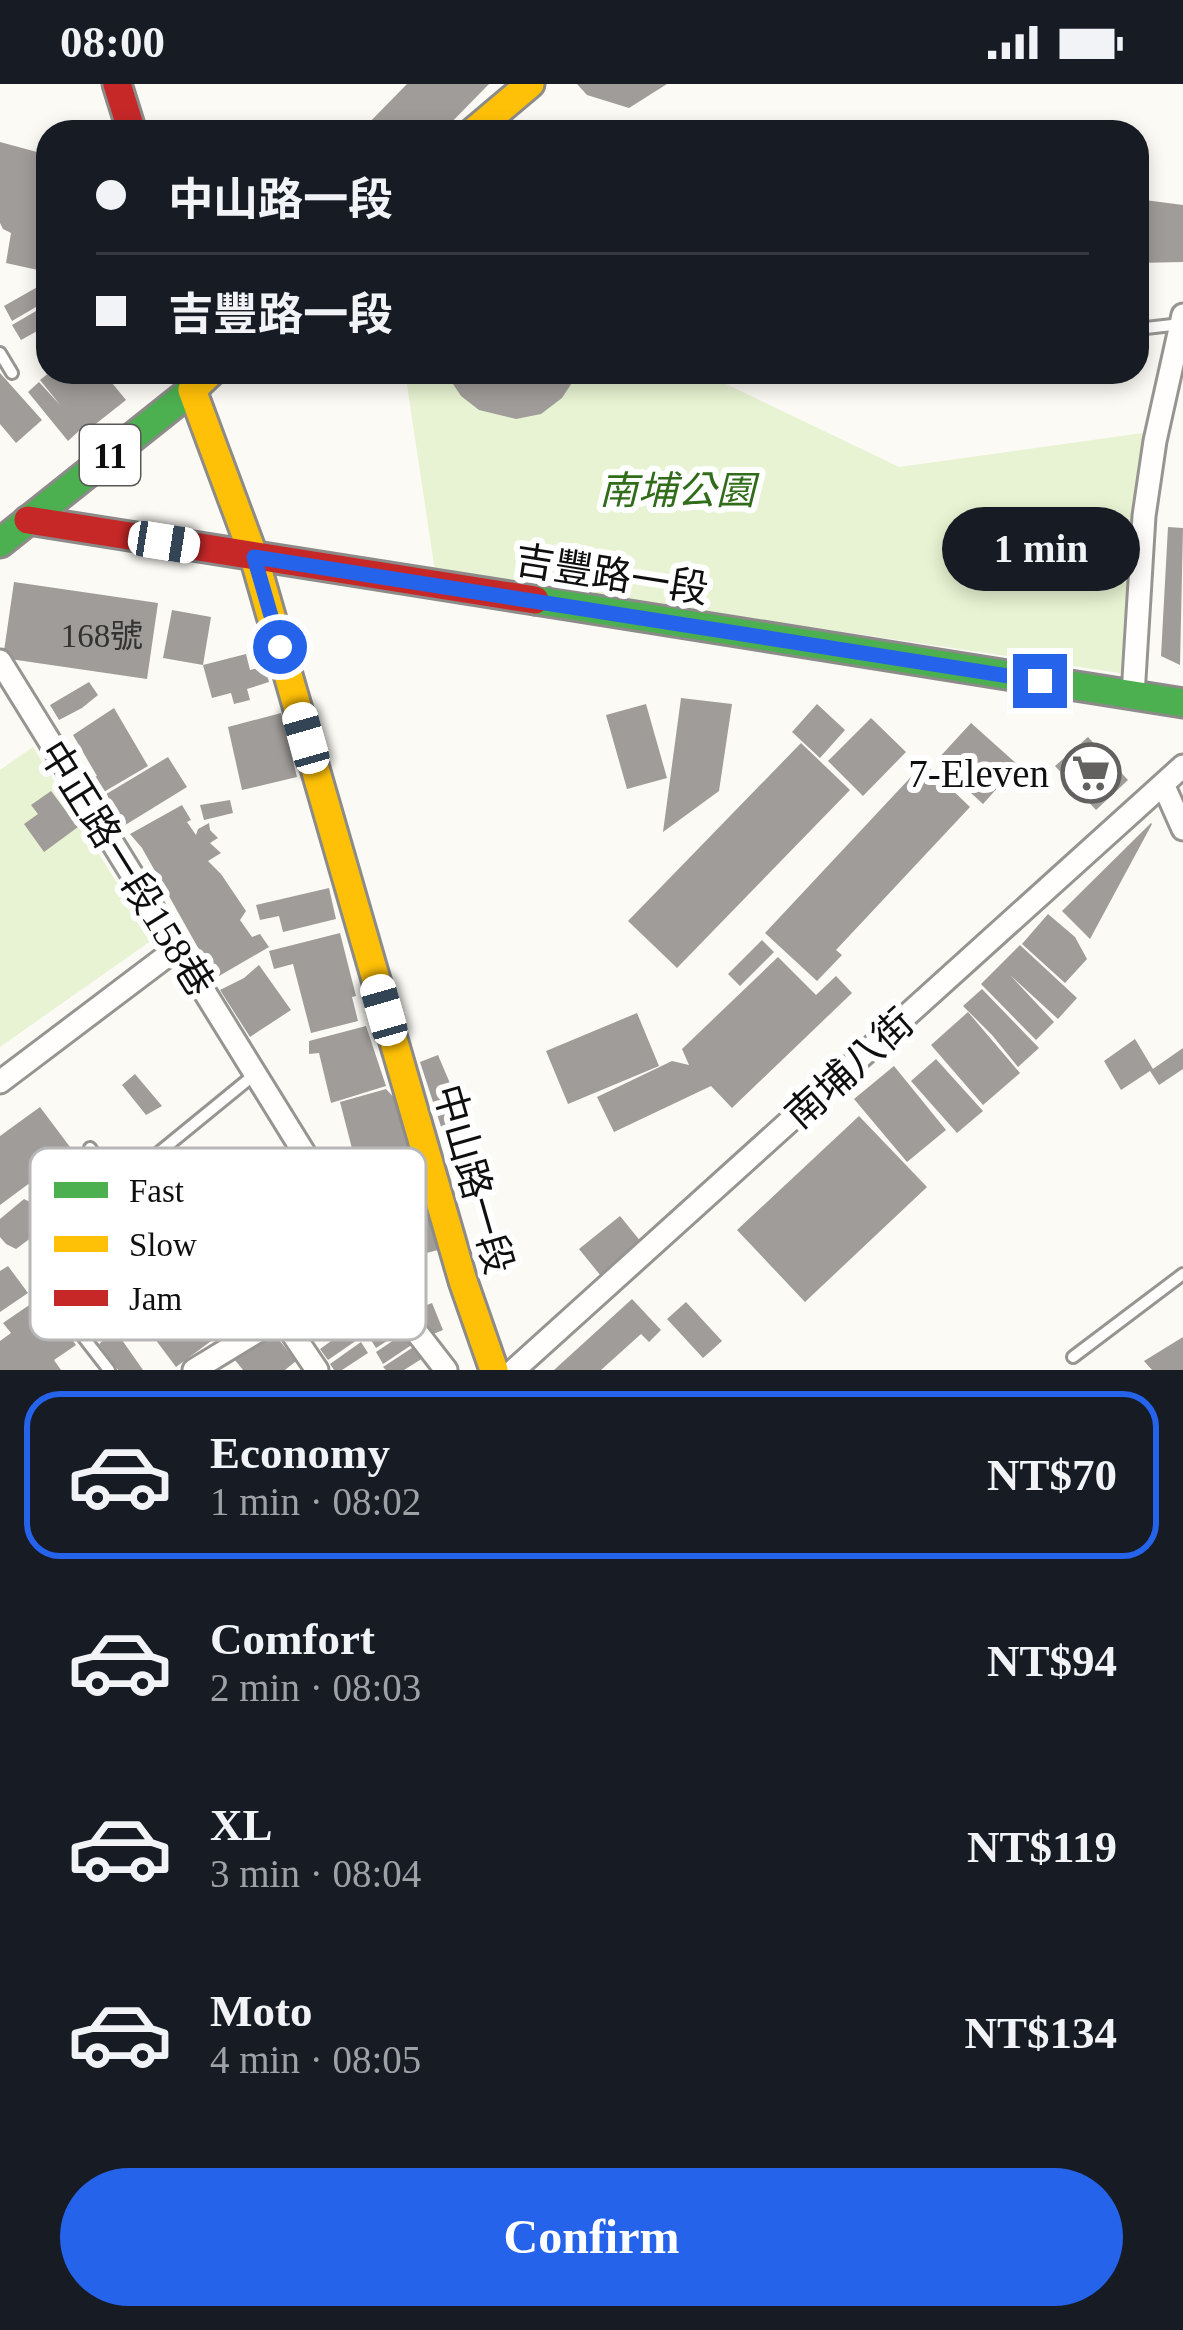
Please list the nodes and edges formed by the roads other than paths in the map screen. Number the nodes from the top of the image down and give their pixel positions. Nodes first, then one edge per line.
1 (117, 84) edge
2 (530, 84) edge
3 (128, 120) edge
4 (486, 120) edge
5 (1182, 319) edge
6 (1149, 326) edge
7 (0, 352) edge
8 (12, 373) dead end
9 (190, 384) edge
10 (199, 384) edge
11 (28, 520) junction
12 (0, 543) edge
13 (254, 557) junction
14 (0, 662) edge
15 (1133, 695) junction
16 (1183, 703) edge
17 (1183, 766) edge
18 (1163, 784) junction
19 (1183, 829) edge
20 (176, 949) junction
21 (255, 1074) junction
22 (0, 1082) edge
23 (164, 1148) edge
24 (301, 1148) edge
25 (425, 1148) edge
26 (426, 1153) edge
27 (1183, 1274) edge
28 (86, 1340) edge
29 (241, 1340) edge
30 (296, 1340) edge
31 (422, 1340) edge
32 (1072, 1357) dead end
33 (109, 1370) edge
34 (194, 1370) edge
35 (316, 1370) edge
36 (446, 1370) edge
37 (494, 1370) edge
38 (514, 1370) edge

1 - 3 main road
2 - 4 main road
5 - 6 lane
5 - 15 street
7 - 8 lane
9 - 11 main road, 11
10 - 13 main road, 中山路一段
11 - 12 main road
11 - 13 main road, 吉豐路一段
13 - 15 main road, 吉豐路一段
13 - 25 main road, 中山路一段
14 - 20 street, 中正路一段158巷
15 - 16 main road, 吉豐路一段
17 - 18 street, 南埔八街
18 - 19 street
18 - 38 street, 南埔八街
20 - 21 street, 中正路一段158巷
20 - 22 street
21 - 23 lane
21 - 24 street, 中正路一段158巷
26 - 37 main road, 中山路一段
27 - 32 lane
28 - 33 lane
29 - 34 street
30 - 35 street
31 - 36 street, 中正路一段158巷

